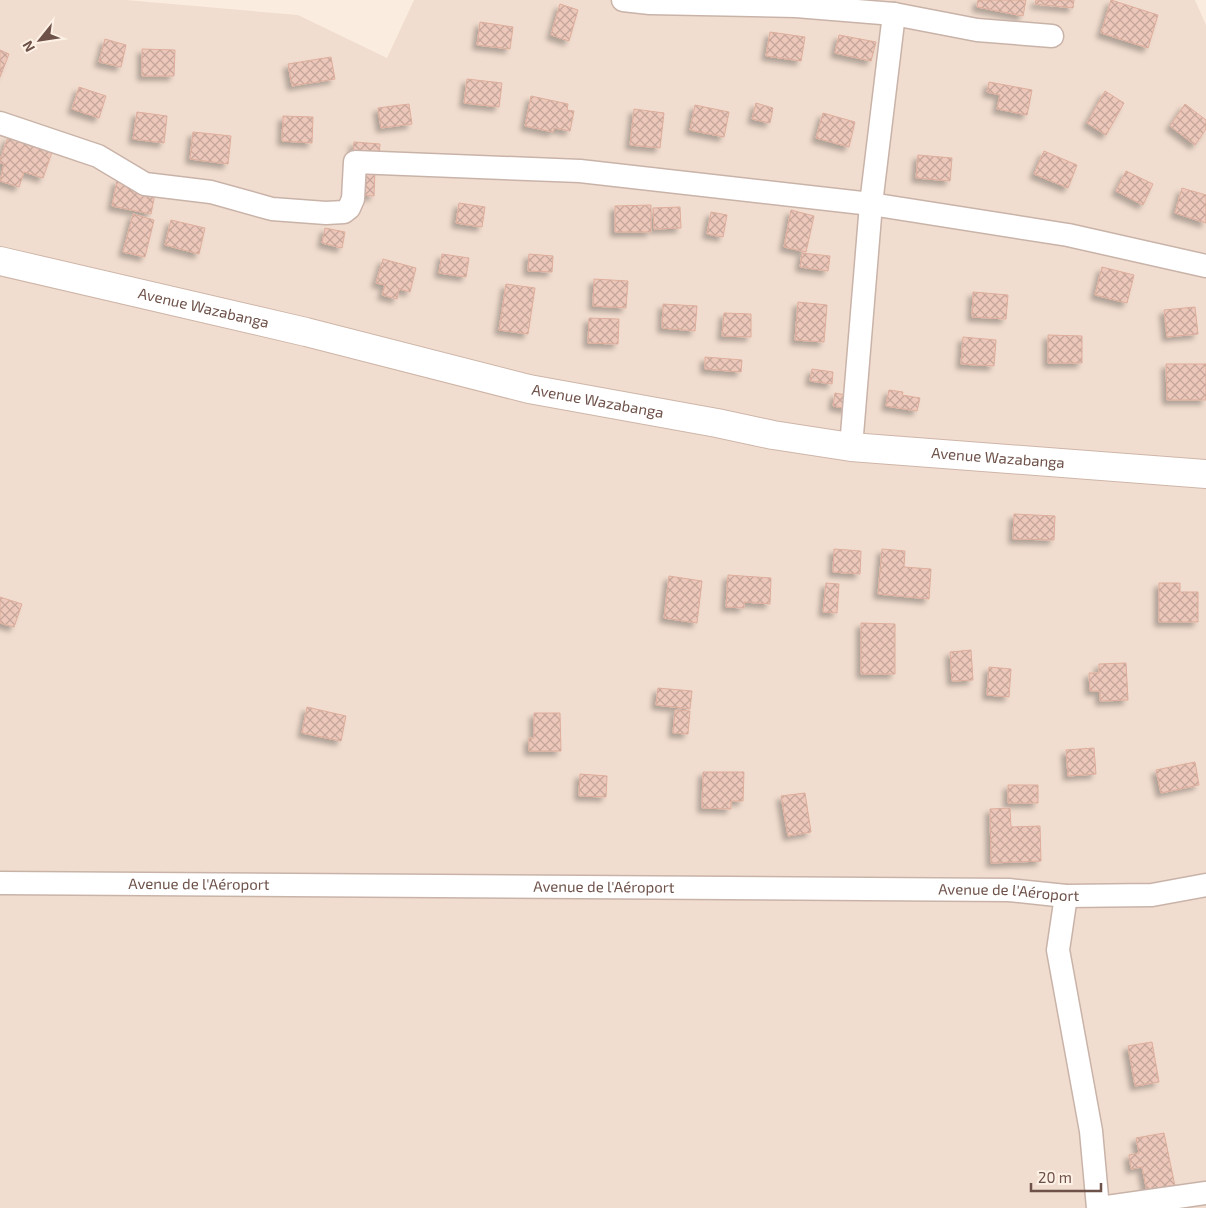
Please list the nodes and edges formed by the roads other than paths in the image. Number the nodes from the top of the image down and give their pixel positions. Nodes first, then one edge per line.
1 (623, 0) edge
2 (894, 14) junction
3 (1052, 36) dead end
4 (0, 123) edge
5 (871, 204) junction
6 (0, 261) edge
7 (1206, 266) edge
8 (851, 446) junction
9 (1206, 474) edge
10 (0, 883) edge
11 (1206, 884) edge
12 (1066, 896) junction
13 (1206, 1193) edge
14 (1099, 1208) edge

1 - 2 street
2 - 3 street
2 - 5 street
4 - 5 street
5 - 7 street
5 - 8 street
6 - 8 main road, Avenue Wazabanga
8 - 9 main road, Avenue Wazabanga
10 - 12 street, Avenue de l'Aéroport
11 - 12 street, Avenue de l'Aéroport
12 - 14 street
13 - 14 street

